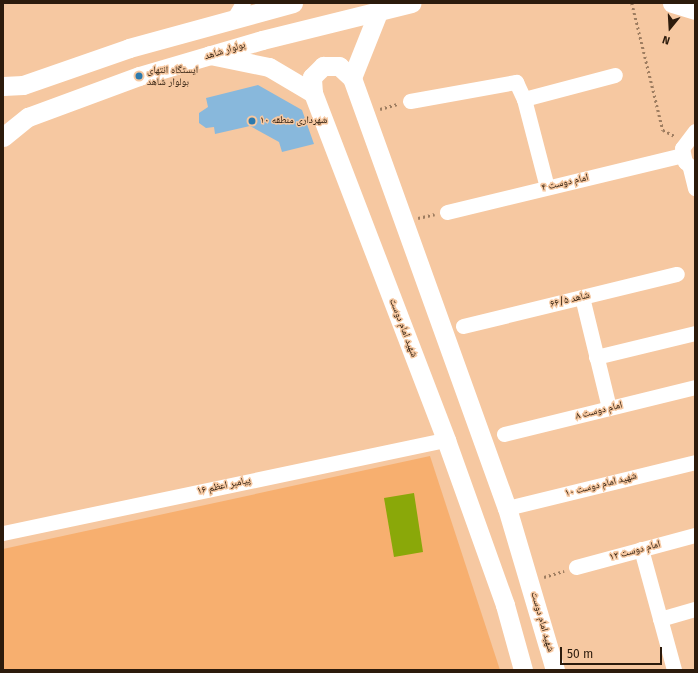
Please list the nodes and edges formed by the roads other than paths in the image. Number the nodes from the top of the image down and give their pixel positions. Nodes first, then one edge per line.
1 (293, 3) edge
2 (411, 3) edge
3 (672, 3) edge
4 (239, 10) edge
5 (379, 10) junction
6 (695, 10) edge
7 (210, 55) junction
8 (615, 75) dead end
9 (352, 78) junction
10 (3, 86) edge
11 (313, 93) junction
12 (524, 99) junction
13 (410, 101) road end
14 (5, 133) edge
15 (689, 153) edge
16 (547, 187) junction
17 (695, 188) edge
18 (447, 212) road end
19 (677, 274) dead end
20 (582, 297) junction
21 (463, 326) dead end
22 (695, 333) edge
23 (596, 357) junction
24 (695, 387) edge
25 (609, 408) junction
26 (504, 434) dead end
27 (446, 440) junction
28 (695, 462) edge
29 (508, 508) junction
30 (3, 534) edge
31 (695, 535) edge
32 (641, 549) junction
33 (576, 567) road end
34 (695, 609) edge
35 (660, 619) junction
36 (523, 670) edge
37 (556, 670) edge
38 (674, 670) edge

1 - 4 main road
2 - 5 main road, بولوار شاهد
3 - 6 main road
4 - 10 main road
5 - 7 main road, بولوار شاهد
5 - 9 main road
7 - 11 main road
7 - 14 main road, بولوار شاهد
8 - 12 street
9 - 11 main road
9 - 29 main road, شهید امام دوست
11 - 27 main road, شهید امام دوست
12 - 13 street
12 - 16 street
15 - 16 street, امام دوست ۴
15 - 17 street
16 - 18 street, امام دوست ۴
19 - 20 street, شاهد ۶۶/۵
20 - 21 street, شاهد ۶۶/۵
20 - 23 street
22 - 23 street
23 - 25 street
24 - 25 street, امام دوست ۸
25 - 26 street, امام دوست ۸
27 - 30 street, پیامبر اعظم ۱۶
27 - 36 main road, شهید امام دوست
28 - 29 street, شهید امام دوست ۱۰
29 - 37 main road, شهید امام دوست
31 - 32 street, امام دوست ۱۲
32 - 33 street, امام دوست ۱۲
32 - 35 street
34 - 35 street
35 - 38 street

